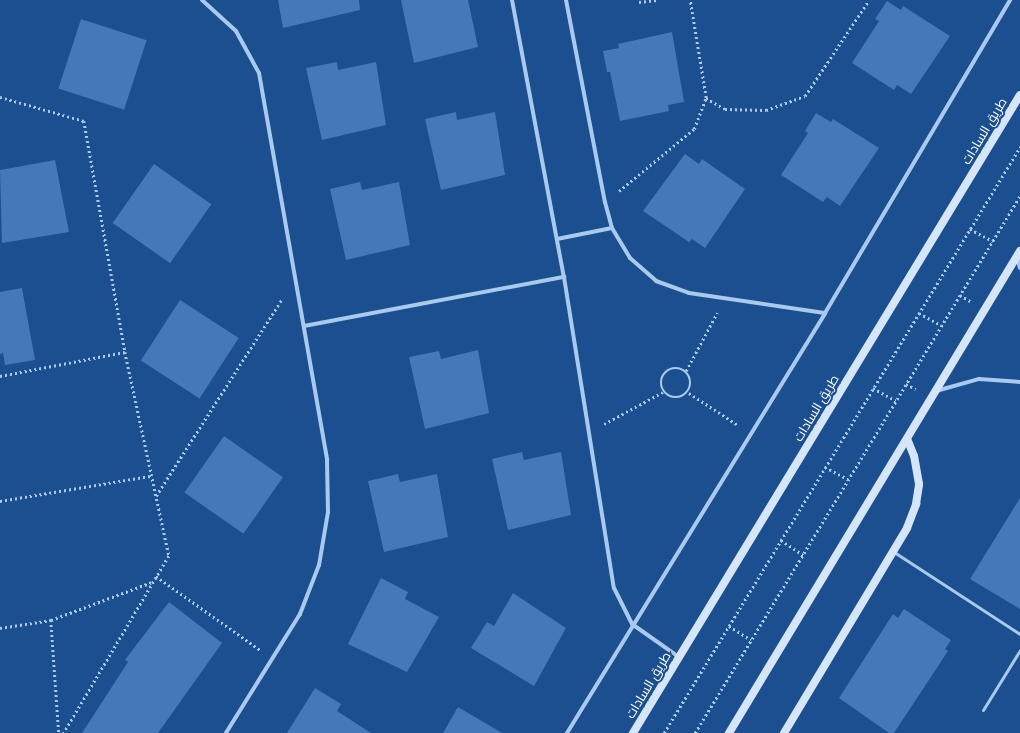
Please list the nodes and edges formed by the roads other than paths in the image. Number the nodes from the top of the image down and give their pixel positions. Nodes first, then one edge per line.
1 (202, 0) edge
2 (512, 0) edge
3 (566, 0) edge
4 (1010, 0) edge
5 (1020, 95) edge
6 (612, 228) junction
7 (557, 239) junction
8 (1018, 254) edge
9 (1020, 268) edge
10 (564, 277) junction
11 (825, 313) junction
12 (304, 326) junction
13 (1020, 382) edge
14 (936, 391) junction
15 (907, 439) junction
16 (894, 552) junction
17 (632, 624) junction
18 (1020, 634) edge
19 (1020, 650) edge
20 (679, 657) junction
21 (983, 710) dead end
22 (226, 733) edge
23 (567, 733) edge
24 (633, 733) edge
25 (729, 733) edge
26 (784, 733) edge

1 - 12 street
2 - 7 street
3 - 6 street
4 - 11 street
5 - 20 main road, طريق السادات
6 - 7 street
6 - 11 street
7 - 10 street
8 - 9 street
8 - 14 main road
10 - 12 street
10 - 17 street
11 - 17 street
12 - 22 street
13 - 14 street
14 - 15 main road
15 - 16 main road
15 - 25 main road
16 - 18 lane
16 - 26 main road
17 - 20 street
17 - 23 street
19 - 21 lane
20 - 24 main road, طريق السادات

